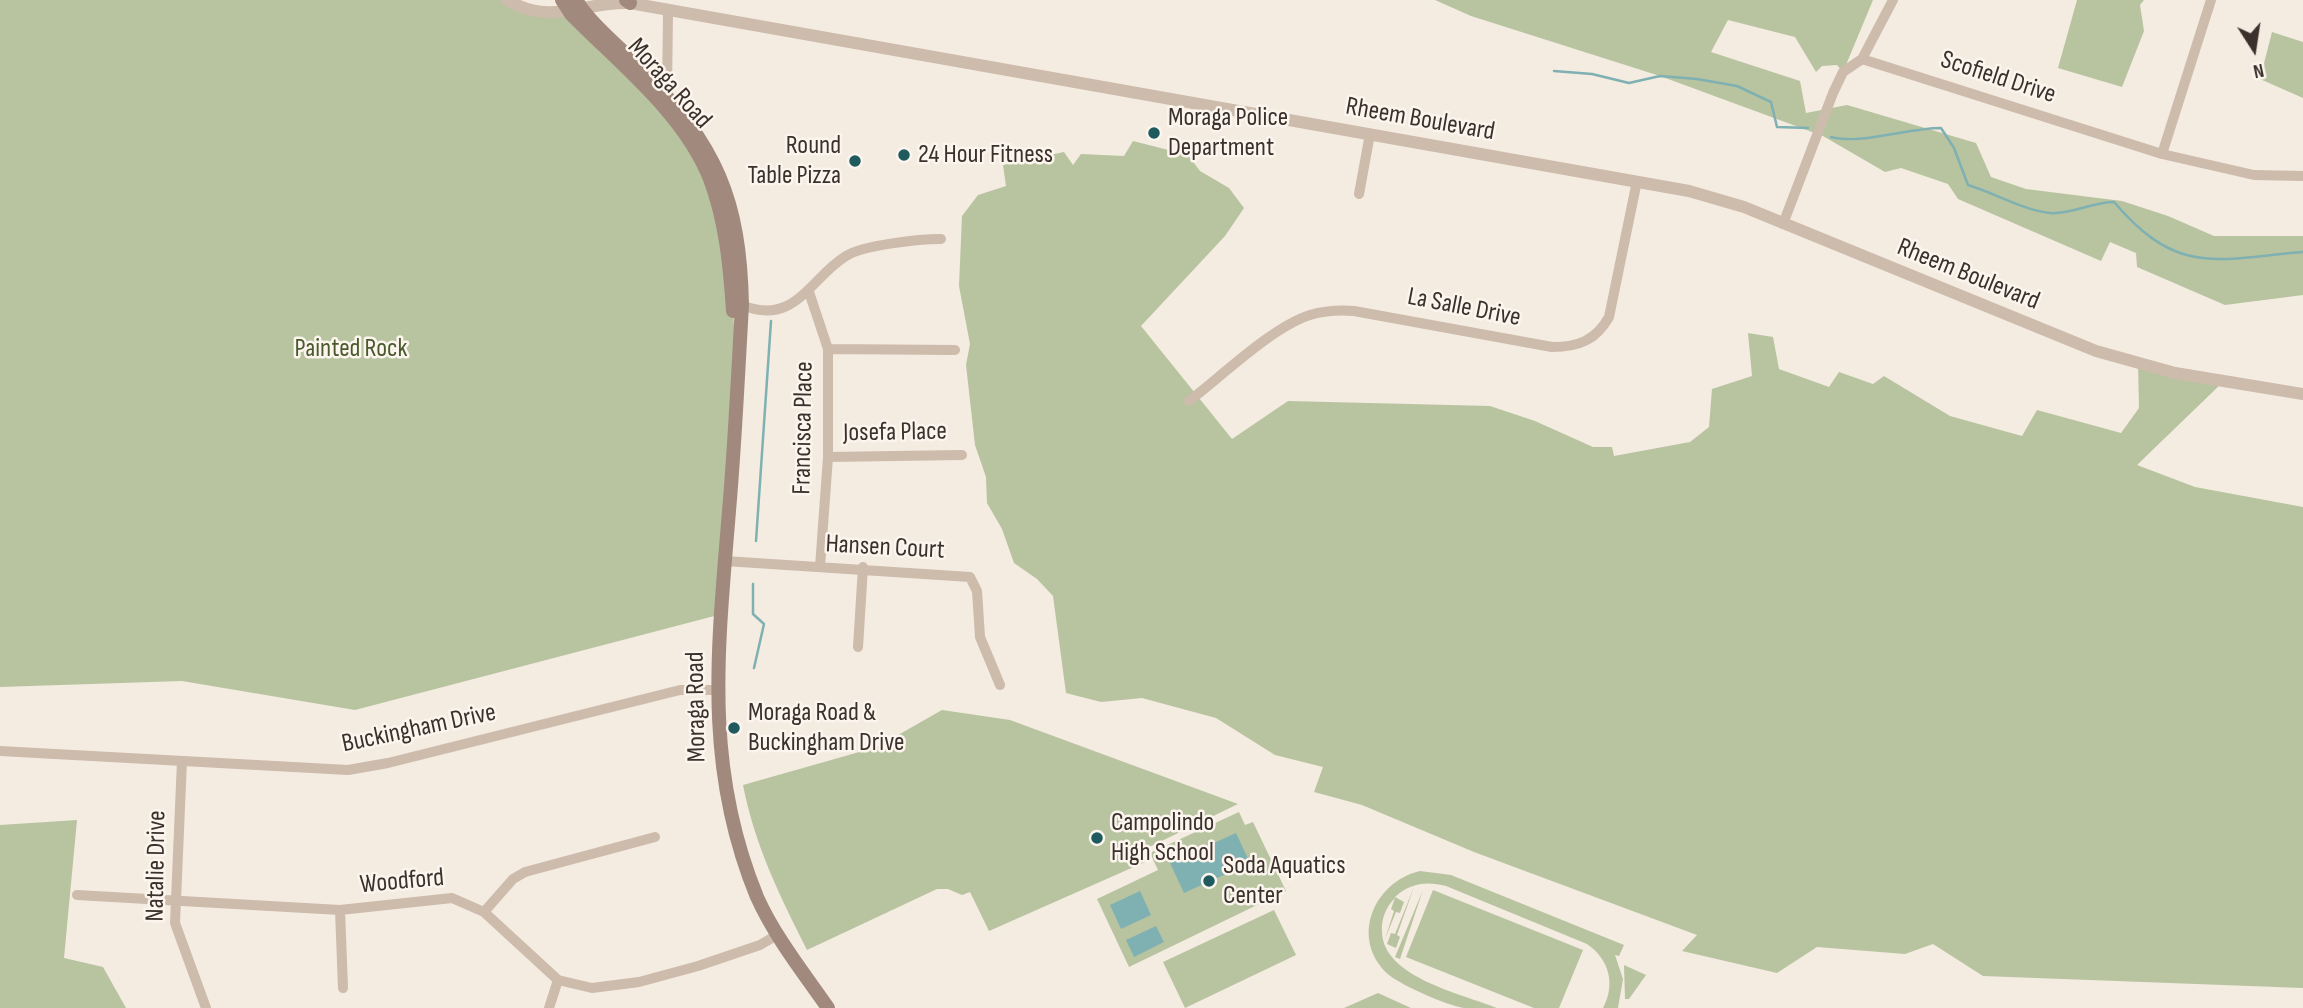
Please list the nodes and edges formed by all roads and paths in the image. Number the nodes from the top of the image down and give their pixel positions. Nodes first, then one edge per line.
1 (507, 0) edge
2 (1893, 0) edge
3 (2211, 0) edge
4 (628, 1) edge
5 (572, 5) edge
6 (668, 10) junction
7 (1862, 59) junction
8 (667, 95) junction
9 (1370, 134) junction
10 (2162, 154) junction
11 (2303, 176) edge
12 (1637, 181) junction
13 (1359, 194) dead end
14 (1783, 224) junction
15 (941, 239) dead end
16 (809, 292) junction
17 (742, 305) junction
18 (828, 349) junction
19 (955, 350) dead end
20 (737, 379) junction
21 (2303, 394) edge
22 (1189, 401) dead end
23 (962, 455) dead end
24 (828, 457) junction
25 (725, 561) junction
26 (820, 567) junction
27 (863, 567) junction
28 (858, 648) dead end
29 (1000, 685) dead end
30 (716, 690) junction
31 (0, 751) edge
32 (182, 761) junction
33 (654, 837) dead end
34 (77, 895) dead end
35 (177, 902) junction
36 (340, 910) junction
37 (484, 912) junction
38 (777, 935) junction
39 (558, 980) junction
40 (343, 988) dead end
41 (206, 1008) edge
42 (549, 1008) edge
43 (828, 1008) edge

1 - 5 street, Rheem Boulevard
2 - 7 street
3 - 10 street
4 - 5 street, Rheem Boulevard
4 - 6 street, Rheem Boulevard
5 - 8 main road, Moraga Road
5 - 20 main road, Moraga Road
6 - 8 street
6 - 9 street, Rheem Boulevard
7 - 10 street, Scofield Drive
7 - 14 street
8 - 17 main road, Moraga Road
9 - 12 street, Rheem Boulevard
9 - 13 street
10 - 11 street, Scofield Drive
12 - 14 street, Rheem Boulevard
12 - 22 street, La Salle Drive
14 - 21 street, Rheem Boulevard
15 - 16 street
16 - 17 street
16 - 18 street, Francisca Place
17 - 20 main road, Moraga Road
18 - 19 street
18 - 24 street, Francisca Place
20 - 25 main road, Moraga Road
23 - 24 street, Josefa Place
24 - 26 street, Francisca Place
25 - 26 street, Hansen Court
25 - 30 main road, Moraga Road
26 - 27 street, Hansen Court
27 - 28 street
27 - 29 street, Hansen Court
30 - 32 street, Buckingham Drive
30 - 38 main road, Moraga Road
31 - 32 street, Buckingham Drive
32 - 35 street, Natalie Drive
33 - 37 street
34 - 35 street, Woodford
35 - 36 street, Woodford
35 - 41 street, Natalie Drive
36 - 37 street, Woodford
36 - 40 street
37 - 39 street, Woodford
38 - 39 street, Woodford
38 - 43 main road, Moraga Road
39 - 42 street

